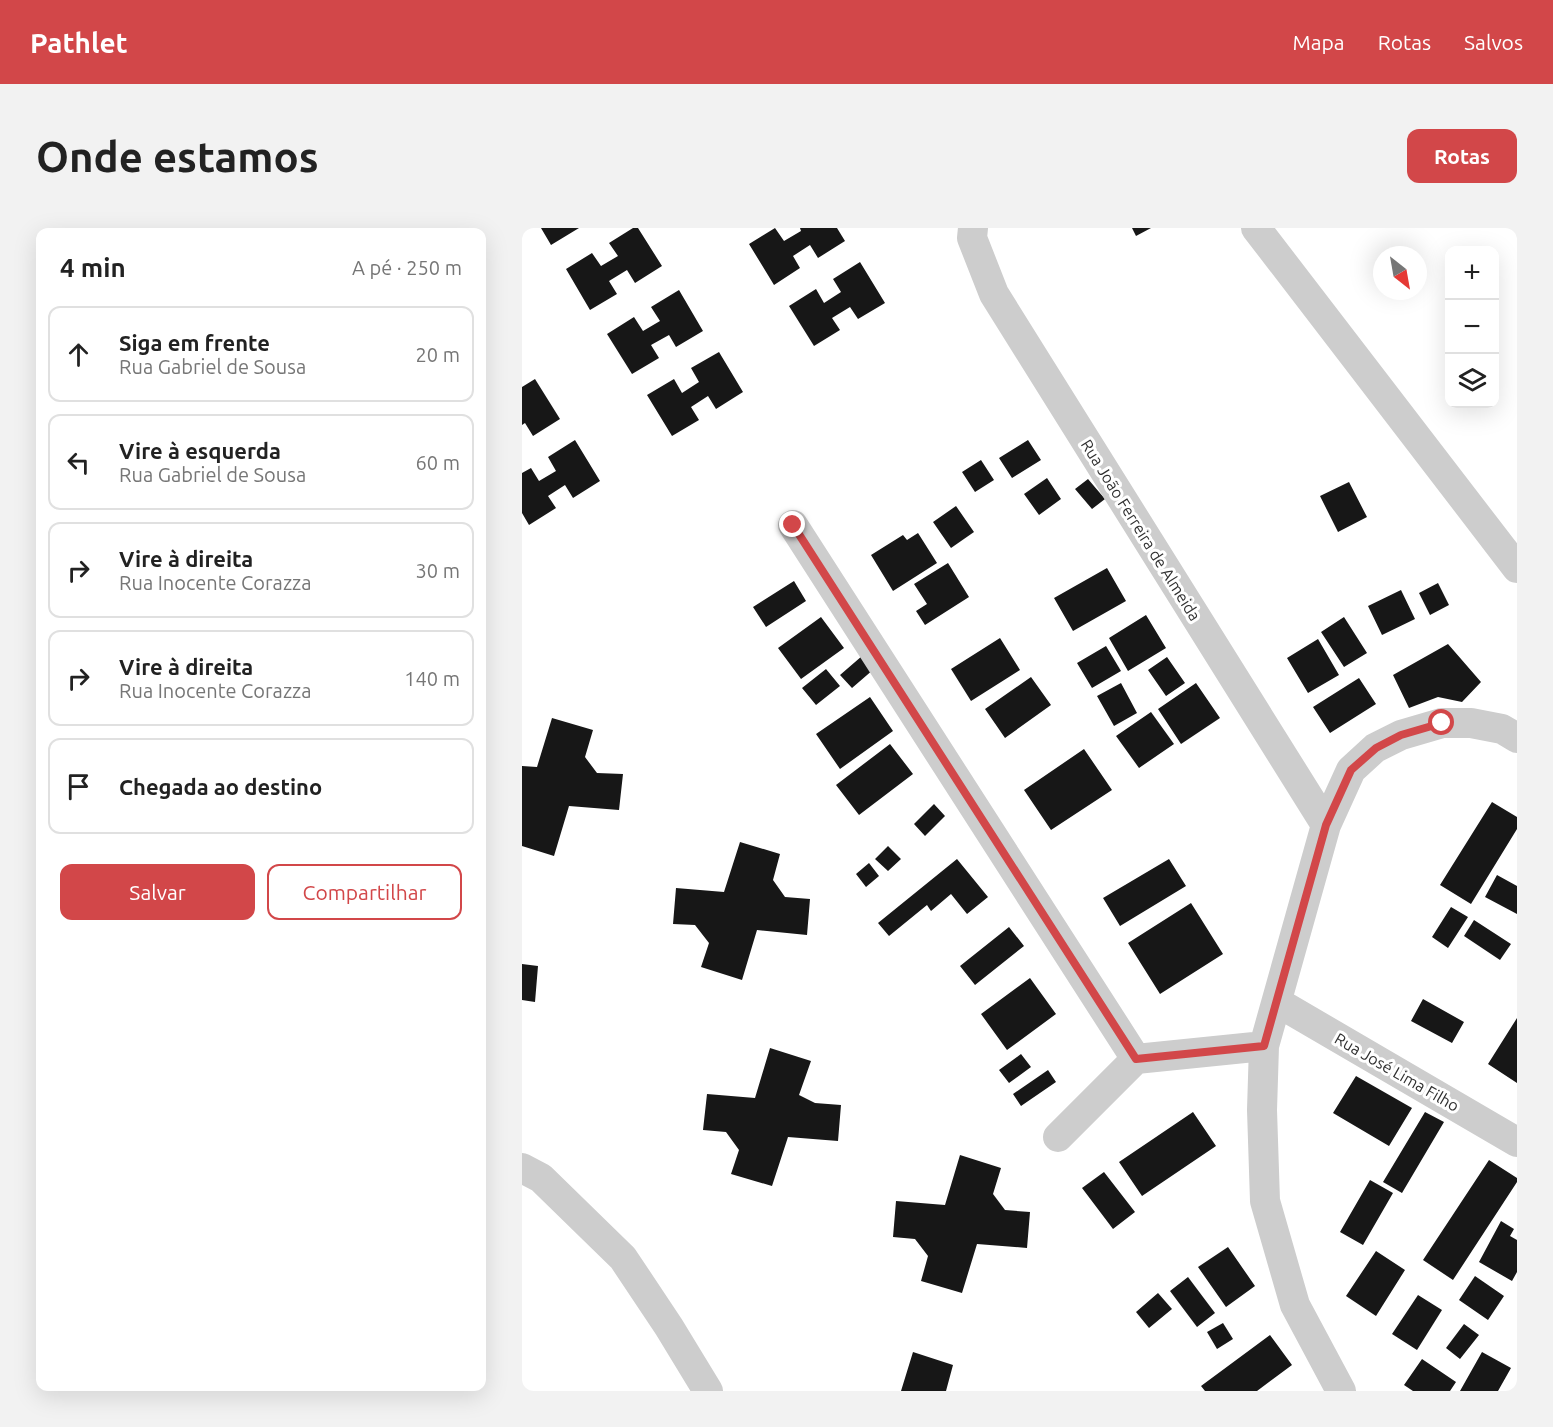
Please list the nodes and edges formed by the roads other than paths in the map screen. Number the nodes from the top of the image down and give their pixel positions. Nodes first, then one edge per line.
1 (973, 228) edge
2 (1256, 228) edge
3 (793, 525) dead end
4 (1517, 568) edge
5 (1517, 738) edge
6 (1326, 825) junction
7 (1277, 1002) junction
8 (1264, 1046) junction
9 (1136, 1059) junction
10 (1058, 1137) dead end
11 (1517, 1142) edge
12 (522, 1168) edge
13 (708, 1391) edge
14 (1341, 1391) edge

1 - 6 street, Rua João Ferreira de Almeida
2 - 4 street
3 - 9 street
5 - 6 street
6 - 7 street
7 - 8 street
7 - 11 street, Rua José Lima Filho
8 - 9 street
8 - 14 street
9 - 10 street
12 - 13 street

